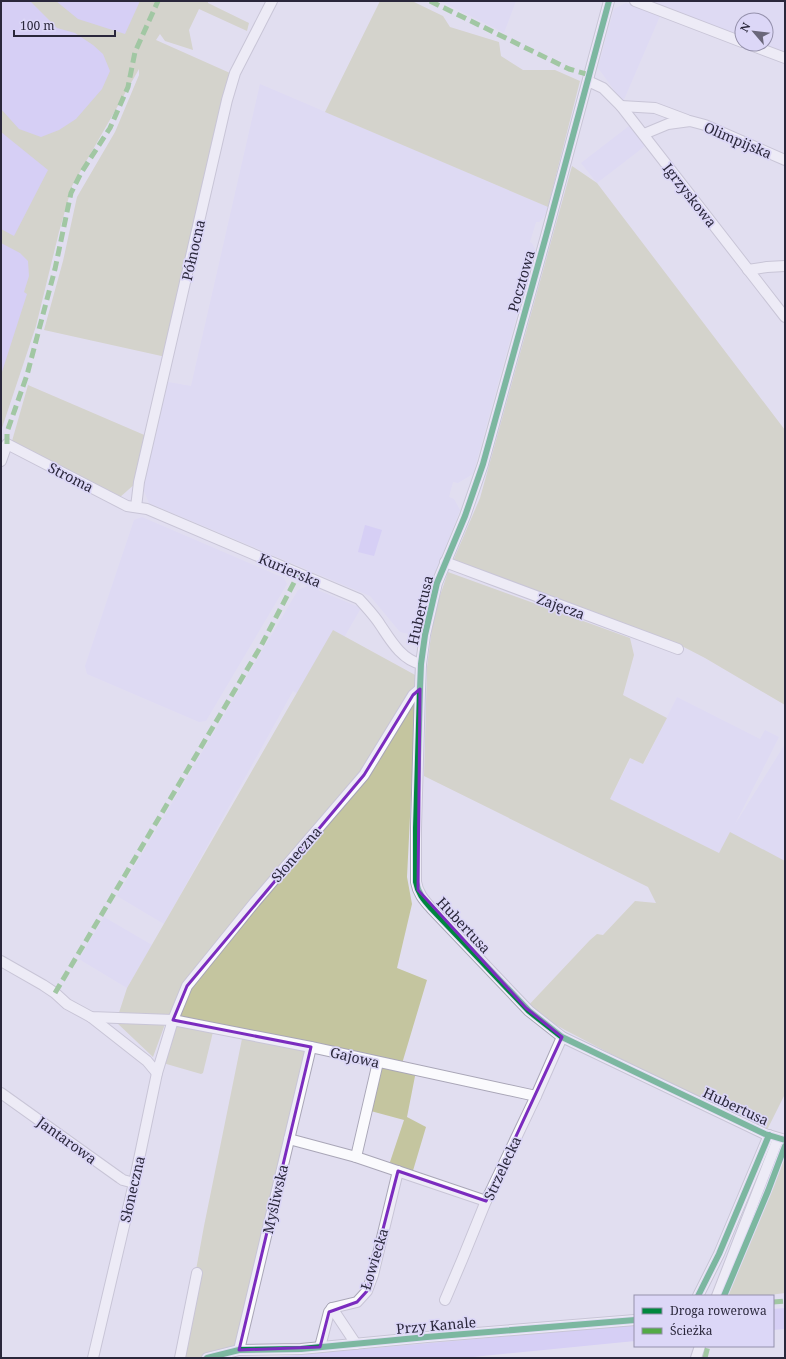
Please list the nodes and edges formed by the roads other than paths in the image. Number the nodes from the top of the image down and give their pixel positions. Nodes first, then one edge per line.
1 (272, 1) edge
2 (609, 1) edge
3 (635, 1) edge
4 (734, 39) edge
5 (769, 52) edge
6 (785, 58) edge
7 (588, 81) junction
8 (621, 106) junction
9 (690, 121) junction
10 (644, 134) junction
11 (785, 160) edge
12 (785, 266) edge
13 (748, 270) junction
14 (785, 317) edge
15 (1, 460) edge
16 (136, 507) junction
17 (445, 562) junction
18 (678, 649) dead end
19 (421, 664) junction
20 (420, 689) junction
21 (3, 966) edge
22 (91, 1017) junction
23 (173, 1020) junction
24 (562, 1037) junction
25 (311, 1047) junction
26 (378, 1062) junction
27 (157, 1073) junction
28 (1, 1093) edge
29 (536, 1096) junction
30 (777, 1138) edge
31 (289, 1139) junction
32 (356, 1157) junction
33 (398, 1171) junction
34 (134, 1183) junction
35 (486, 1201) junction
36 (197, 1273) dead end
37 (698, 1295) edge
38 (717, 1295) edge
39 (445, 1300) dead end
40 (332, 1308) junction
41 (634, 1320) edge
42 (356, 1344) junction
43 (320, 1347) junction
44 (700, 1347) edge
45 (239, 1350) junction
46 (93, 1358) edge
47 (180, 1358) edge
48 (207, 1358) edge
49 (696, 1358) edge

1 - 16 street, Północna
2 - 7 street, Pocztowa
3 - 4 street
5 - 6 street
7 - 8 street, Igrzyskowa
7 - 17 street, Pocztowa
8 - 9 street, Olimpijska
8 - 10 street, Igrzyskowa
9 - 10 street, Olimpijska
9 - 11 street, Olimpijska
10 - 13 street, Igrzyskowa
12 - 13 street
13 - 14 street, Igrzyskowa
15 - 16 street, Stroma
16 - 19 street, Kurierska
17 - 18 street, Zajęcza
17 - 19 street, Hubertusa
19 - 20 street, Hubertusa
20 - 23 street, Słoneczna
20 - 24 street, Hubertusa
21 - 22 street
22 - 23 street
22 - 27 street
23 - 25 street, Gajowa
23 - 27 street, Słoneczna
24 - 29 street, Strzelecka
24 - 30 street, Hubertusa
25 - 26 street, Gajowa
25 - 31 street, Myśliwska
26 - 29 street, Gajowa
26 - 32 street
27 - 34 street, Słoneczna
28 - 34 street, Jantarowa
29 - 35 street, Strzelecka
30 - 37 street
30 - 38 street
31 - 32 street
31 - 45 street, Myśliwska
32 - 33 street
33 - 35 street
33 - 40 street, Łowiecka
34 - 46 street, Słoneczna
35 - 39 street, Strzelecka
36 - 47 street
40 - 42 street
40 - 43 street
41 - 42 street, Przy Kanale
42 - 43 street, Przy Kanale
43 - 45 street, Przy Kanale
44 - 49 street
45 - 48 street, Przy Kanale

